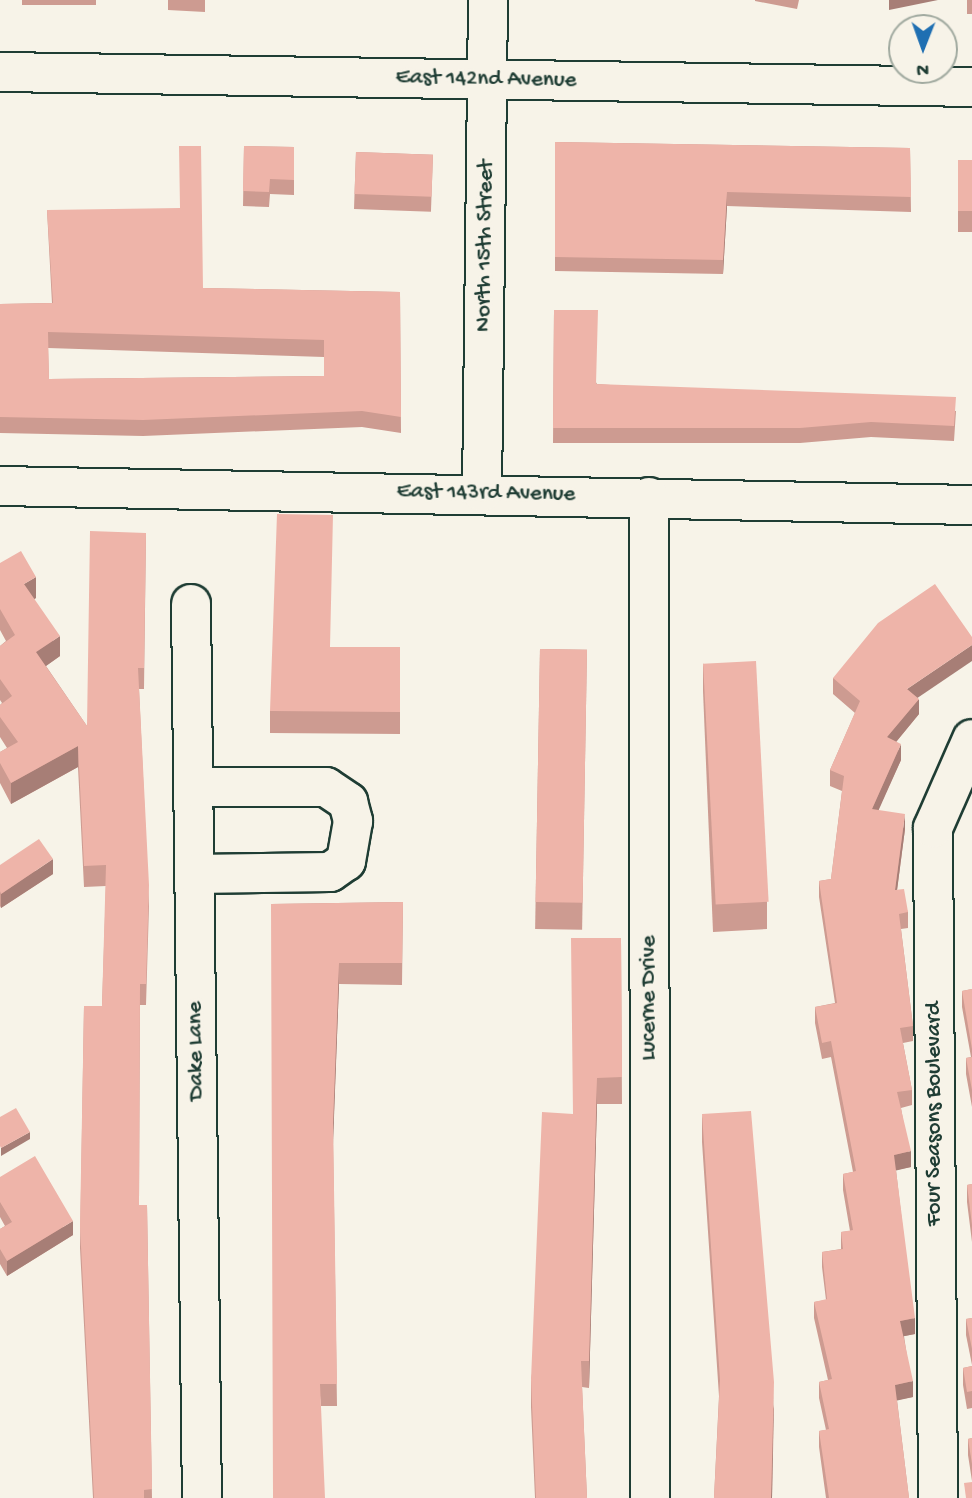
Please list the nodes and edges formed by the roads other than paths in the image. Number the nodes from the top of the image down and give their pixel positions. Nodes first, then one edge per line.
1 (488, 0) edge
2 (0, 72) edge
3 (487, 79) junction
4 (972, 87) edge
5 (0, 486) edge
6 (482, 492) junction
7 (649, 497) junction
8 (972, 505) edge
9 (191, 604) dead end
10 (972, 739) edge
11 (194, 787) junction
12 (195, 874) junction
13 (202, 1498) edge
14 (650, 1498) edge
15 (938, 1498) edge

1 - 3 street, North 15th Street
2 - 3 street, East 142nd Avenue
3 - 4 street, East 142nd Avenue
3 - 6 street, North 15th Street
5 - 6 street, East 143rd Avenue
6 - 7 street, East 143rd Avenue
7 - 8 street, East 143rd Avenue
7 - 14 street, Lucerne Drive
9 - 11 street, Dake Lane
10 - 15 street, Four Seasons Boulevard
11 - 12 street, Dake Lane
11 - 12 street
12 - 13 street, Dake Lane

